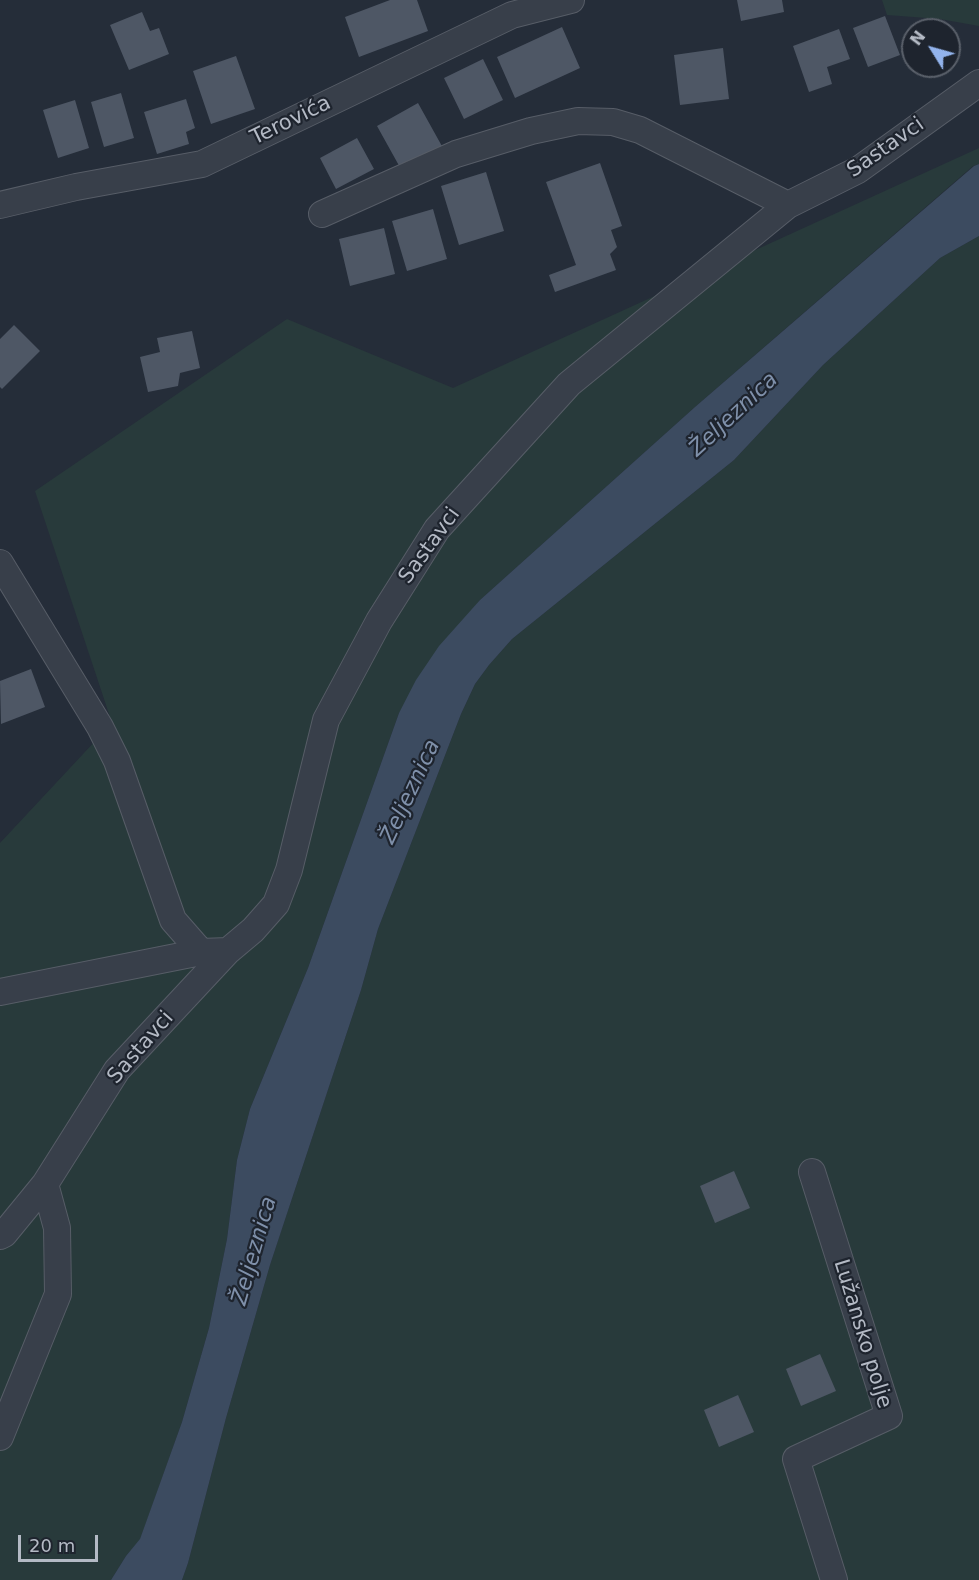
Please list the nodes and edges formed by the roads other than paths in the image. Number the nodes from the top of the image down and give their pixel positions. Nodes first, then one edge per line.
1 (570, 0) edge
2 (979, 83) edge
3 (0, 205) edge
4 (788, 205) junction
5 (322, 214) dead end
6 (0, 563) edge
7 (228, 951) junction
8 (201, 952) junction
9 (0, 992) edge
10 (812, 1172) dead end
11 (45, 1184) junction
12 (0, 1236) edge
13 (0, 1437) edge
14 (834, 1580) edge

1 - 3 street, Terovića
2 - 4 street, Sastavci
4 - 5 street
4 - 7 street, Sastavci
6 - 8 street
7 - 8 street
7 - 11 street, Sastavci
8 - 9 street
10 - 14 street, Lužansko polje
11 - 12 street, Sastavci
11 - 13 street

